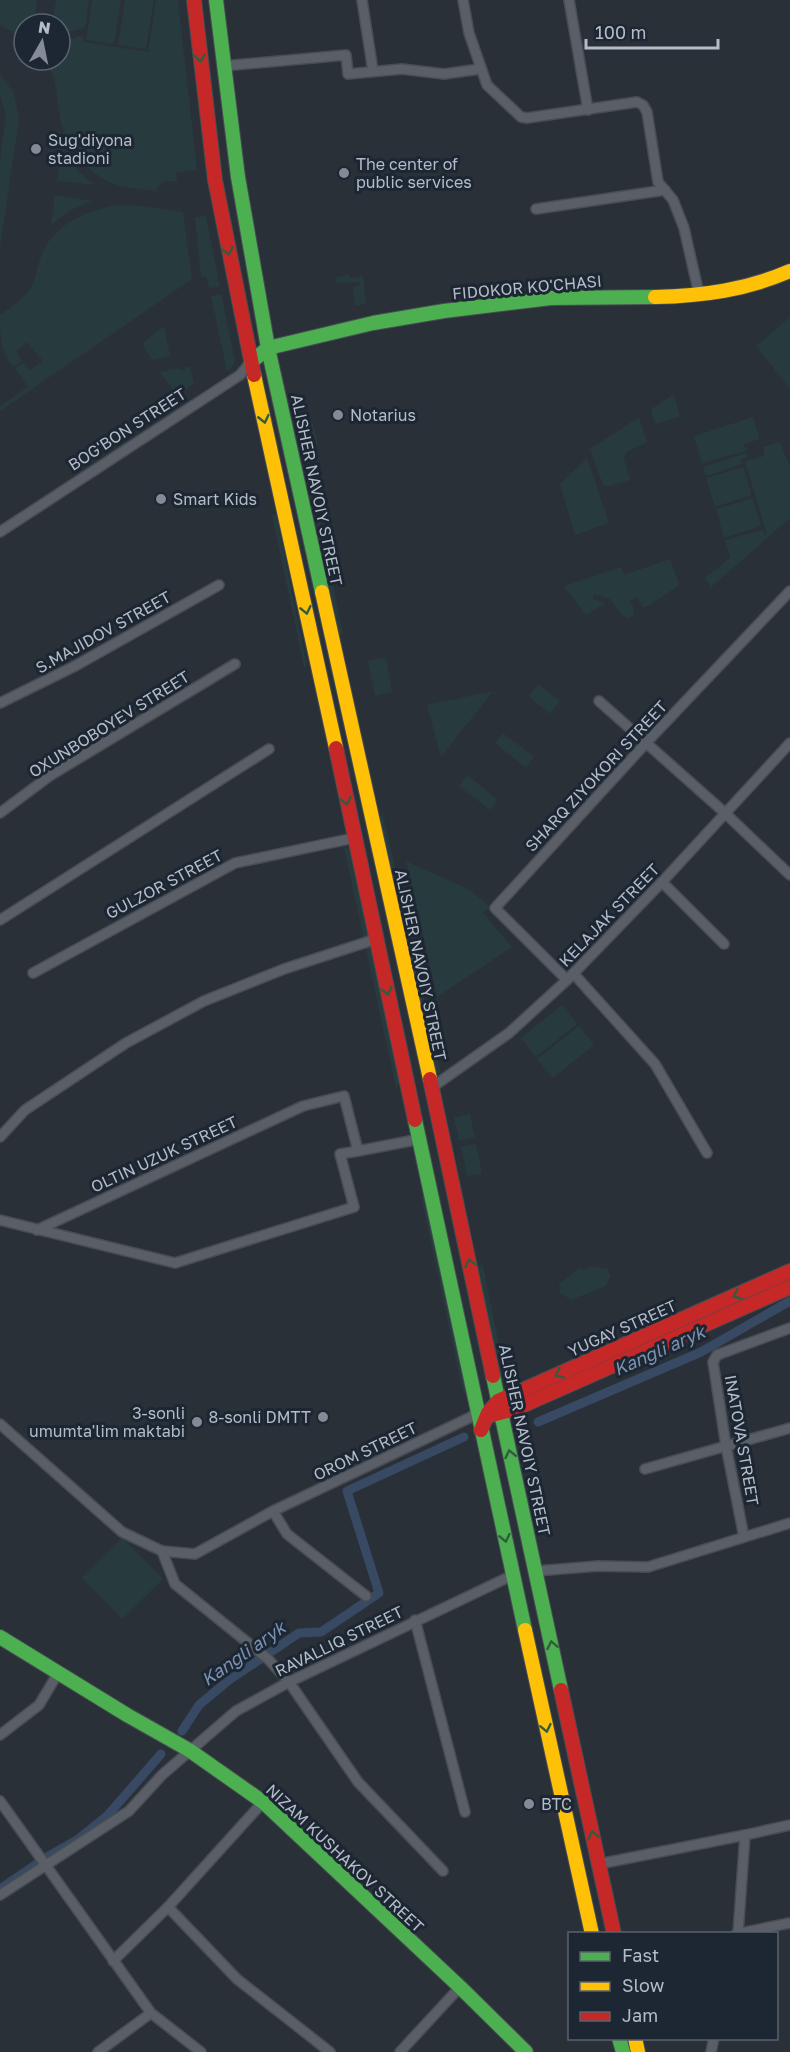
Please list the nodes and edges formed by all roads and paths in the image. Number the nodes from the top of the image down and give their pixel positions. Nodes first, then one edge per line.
1 (194, 0) edge
2 (216, 0) edge
3 (362, 0) edge
4 (463, 0) edge
5 (569, 0) edge
6 (223, 66) junction
7 (480, 69) junction
8 (373, 71) junction
9 (588, 110) junction
10 (665, 190) junction
11 (536, 209) dead end
12 (790, 271) edge
13 (699, 294) junction
14 (268, 348) junction
15 (251, 362) junction
16 (0, 532) edge
17 (219, 585) dead end
18 (790, 591) edge
19 (235, 664) dead end
20 (599, 701) dead end
21 (0, 703) edge
22 (646, 743) junction
23 (790, 744) edge
24 (269, 749) dead end
25 (362, 773) junction
26 (341, 778) junction
27 (0, 813) edge
28 (725, 813) junction
29 (354, 838) junction
30 (790, 874) edge
31 (663, 882) junction
32 (0, 920) edge
33 (376, 939) junction
34 (724, 944) dead end
35 (33, 973) dead end
36 (570, 977) junction
37 (431, 1088) junction
38 (0, 1137) edge
39 (420, 1139) junction
40 (358, 1151) junction
41 (707, 1153) dead end
42 (0, 1220) edge
43 (37, 1230) junction
44 (790, 1271) edge
45 (790, 1287) edge
46 (790, 1328) edge
47 (492, 1409) junction
48 (0, 1424) edge
49 (790, 1428) edge
50 (726, 1446) junction
51 (645, 1469) dead end
52 (273, 1511) junction
53 (790, 1523) edge
54 (744, 1537) junction
55 (162, 1551) junction
56 (536, 1571) junction
57 (513, 1575) junction
58 (366, 1596) dead end
59 (415, 1620) junction
60 (0, 1637) edge
61 (58, 1673) junction
62 (290, 1682) junction
63 (562, 1690) junction
64 (539, 1696) junction
65 (0, 1735) edge
66 (189, 1750) junction
67 (0, 1801) edge
68 (263, 1802) junction
69 (465, 1812) dead end
70 (790, 1825) edge
71 (745, 1835) junction
72 (43, 1862) junction
73 (599, 1864) junction
74 (443, 1871) dead end
75 (0, 1895) edge
76 (168, 1907) junction
77 (790, 1923) edge
78 (592, 1932) edge
79 (614, 1932) edge
80 (738, 1932) edge
81 (743, 1932) edge
82 (113, 1961) junction
83 (460, 1987) junction
84 (151, 2013) junction
85 (98, 2052) edge
86 (201, 2052) edge
87 (330, 2052) edge
88 (400, 2052) edge
89 (526, 2052) edge

1 -> 15 main road, ALISHER NAVOIY STREET
2 - 6 main road, ALISHER NAVOIY STREET
3 - 8 street
4 - 7 street
5 - 9 street
6 - 8 street
6 - 14 main road, ALISHER NAVOIY STREET
7 - 8 street
7 - 9 street
9 - 10 street
10 - 11 street
10 - 13 street
12 - 13 main road, FIDOKOR KO'CHASI
13 - 14 main road, FIDOKOR KO'CHASI
14 - 15 main road, BOG'BON STREET
14 - 25 main road, ALISHER NAVOIY STREET
15 - 16 street, BOG'BON STREET
15 -> 26 main road, ALISHER NAVOIY STREET
17 - 21 street, S.MAJIDOV STREET
18 - 22 street, SHARQ ZIYOKORI STREET
19 - 27 street, OXUNBOBOYEV STREET
20 - 22 street
22 - 28 street
22 - 36 street, SHARQ ZIYOKORI STREET
23 - 28 street, KELAJAK STREET
24 - 32 street
25 - 26 main road
25 - 37 main road, ALISHER NAVOIY STREET
26 -> 29 main road, ALISHER NAVOIY STREET
28 - 30 street
28 - 31 street, KELAJAK STREET
29 - 33 main road, ALISHER NAVOIY STREET
29 - 35 street, GULZOR STREET
31 - 34 street
31 - 36 street, KELAJAK STREET
33 - 38 street
33 -> 39 main road, ALISHER NAVOIY STREET
36 - 37 street, KELAJAK STREET
36 - 41 street
47 -> 37 main road, ALISHER NAVOIY STREET
39 - 40 street
39 - 47 main road, ALISHER NAVOIY STREET
40 - 43 street, OLTIN UZUK STREET
40 - 43 street
42 - 43 street
44 -> 47 main road, YUGAY STREET
45 - 47 main road, YUGAY STREET
46 - 50 street, INATOVA STREET
47 - 52 street, OROM STREET
56 -> 47 main road, ALISHER NAVOIY STREET
47 -> 57 main road, ALISHER NAVOIY STREET
48 - 55 street
49 - 50 street
50 - 51 street
50 - 54 street, INATOVA STREET
52 - 55 street, OROM STREET
52 - 58 street
53 - 54 street
54 - 56 street
55 - 62 street
63 -> 56 main road, ALISHER NAVOIY STREET
57 - 59 street, RAVALLIQ STREET
57 - 64 main road, ALISHER NAVOIY STREET
59 - 62 street, RAVALLIQ STREET
59 - 69 street
60 - 61 main road, NIZAM KUSHAKOV STREET
61 - 65 street
61 - 66 main road, NIZAM KUSHAKOV STREET
62 - 66 street, RAVALLIQ STREET
62 - 74 street
63 - 64 main road
73 -> 63 main road, ALISHER NAVOIY STREET
64 -> 78 main road, ALISHER NAVOIY STREET
66 - 68 main road, NIZAM KUSHAKOV STREET
66 - 72 street, RAVALLIQ STREET
67 - 72 street
68 - 76 street
68 - 83 main road, NIZAM KUSHAKOV STREET
70 - 71 street
71 - 73 street
71 - 80 street
72 - 75 street, RAVALLIQ STREET
72 - 82 street
73 - 79 main road, ALISHER NAVOIY STREET
76 - 82 street
76 - 87 street
77 - 81 street
82 - 84 street
83 - 88 street
83 - 89 main road, NIZAM KUSHAKOV STREET
84 - 85 street
84 - 86 street

